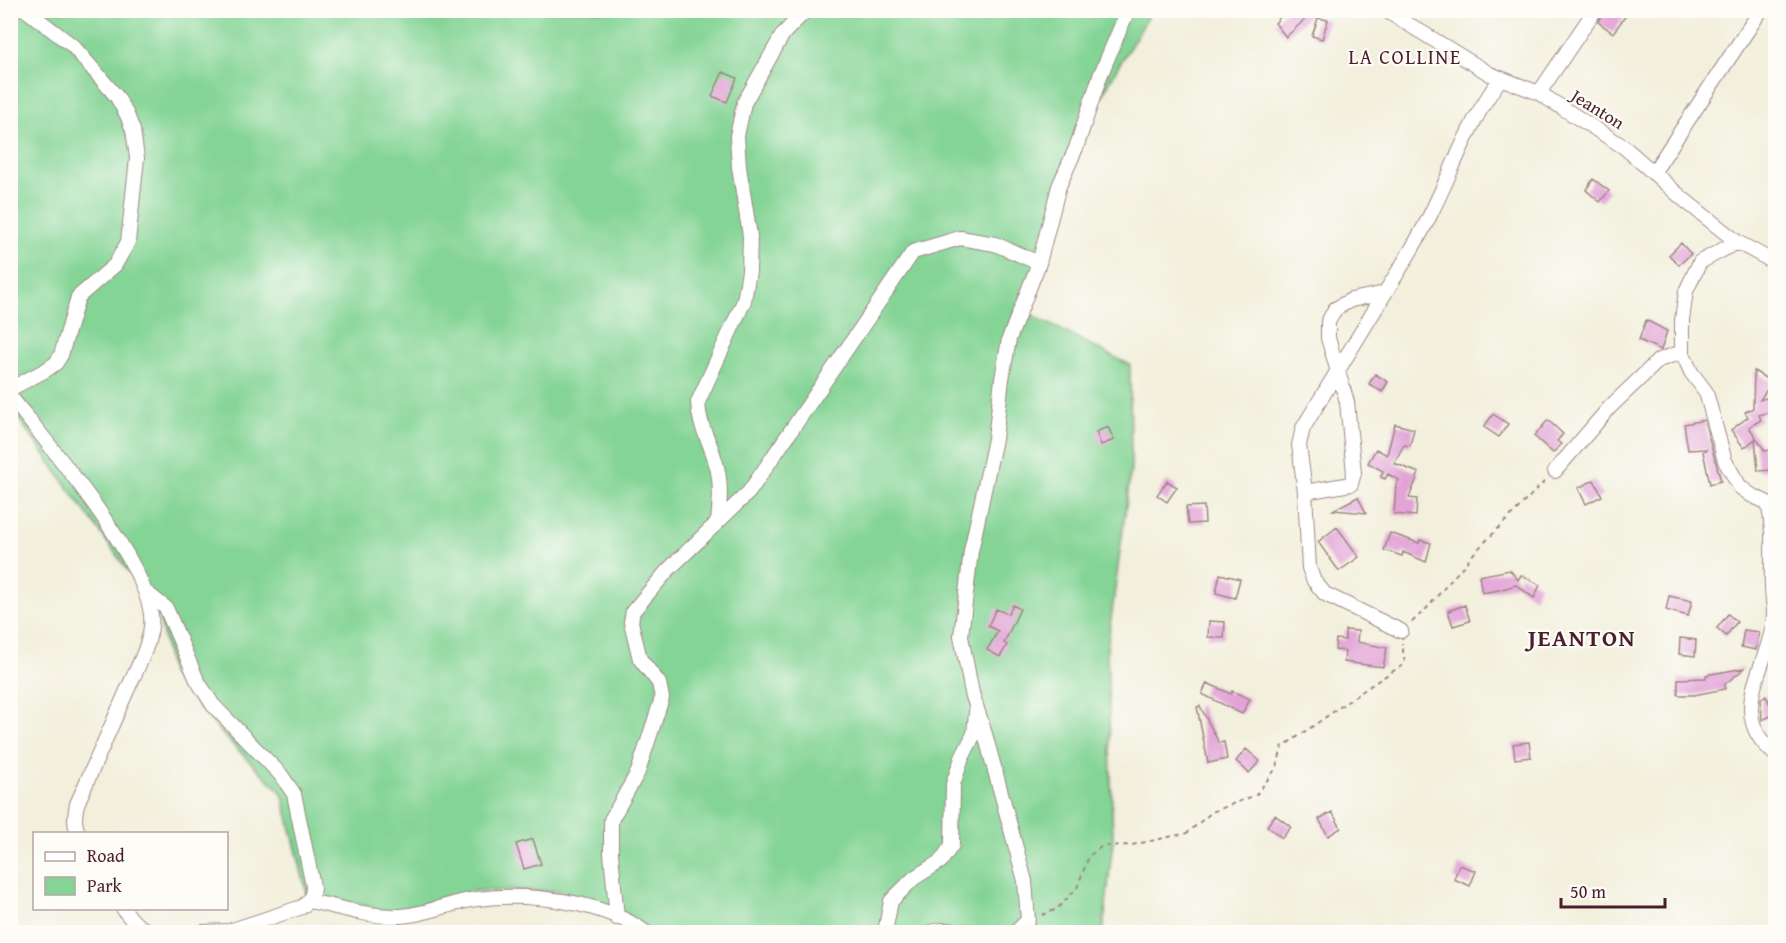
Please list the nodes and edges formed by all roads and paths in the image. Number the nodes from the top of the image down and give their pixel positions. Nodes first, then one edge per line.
1 (26, 10) edge
2 (806, 10) edge
3 (1128, 10) edge
4 (1385, 10) edge
5 (1595, 10) edge
6 (1761, 10) edge
7 (1501, 78) junction
8 (1539, 93) junction
9 (1653, 173) junction
10 (1737, 242) junction
11 (1039, 263) junction
12 (1776, 263) edge
13 (1385, 293) junction
14 (1682, 352) junction
15 (1338, 369) junction
16 (10, 389) edge
17 (10, 396) edge
18 (1555, 471) joint
19 (1305, 492) junction
20 (718, 522) junction
21 (147, 593) junction
22 (1401, 631) junction
23 (977, 709) junction
24 (1776, 755) edge
25 (78, 832) edge
26 (310, 901) junction
27 (124, 910) edge
28 (617, 918) junction
29 (1028, 920) junction
30 (156, 933) edge
31 (203, 933) edge
32 (645, 933) edge
33 (885, 933) edge
34 (931, 933) edge
35 (975, 933) edge
36 (1016, 933) edge

1 - 16 street
2 - 20 street
3 - 11 street
4 - 7 street, Jeanton
5 - 8 street
6 - 9 street
7 - 8 street, Jeanton
7 - 13 street
8 - 9 street, Jeanton
9 - 10 street, Jeanton
10 - 12 street, Jeanton
10 - 14 street
11 - 20 street
11 - 23 street
13 - 15 street
13 - 15 street
14 - 18 street
14 - 24 street
15 - 19 street
15 - 19 street
17 - 21 street
18 - 22 path
19 - 22 street
20 - 28 street
21 - 25 street
21 - 26 street
22 - 29 path
23 - 29 street
23 - 33 street
26 - 28 street
26 - 31 street
27 - 30 street
28 - 32 street
29 - 36 street
34 - 35 street

